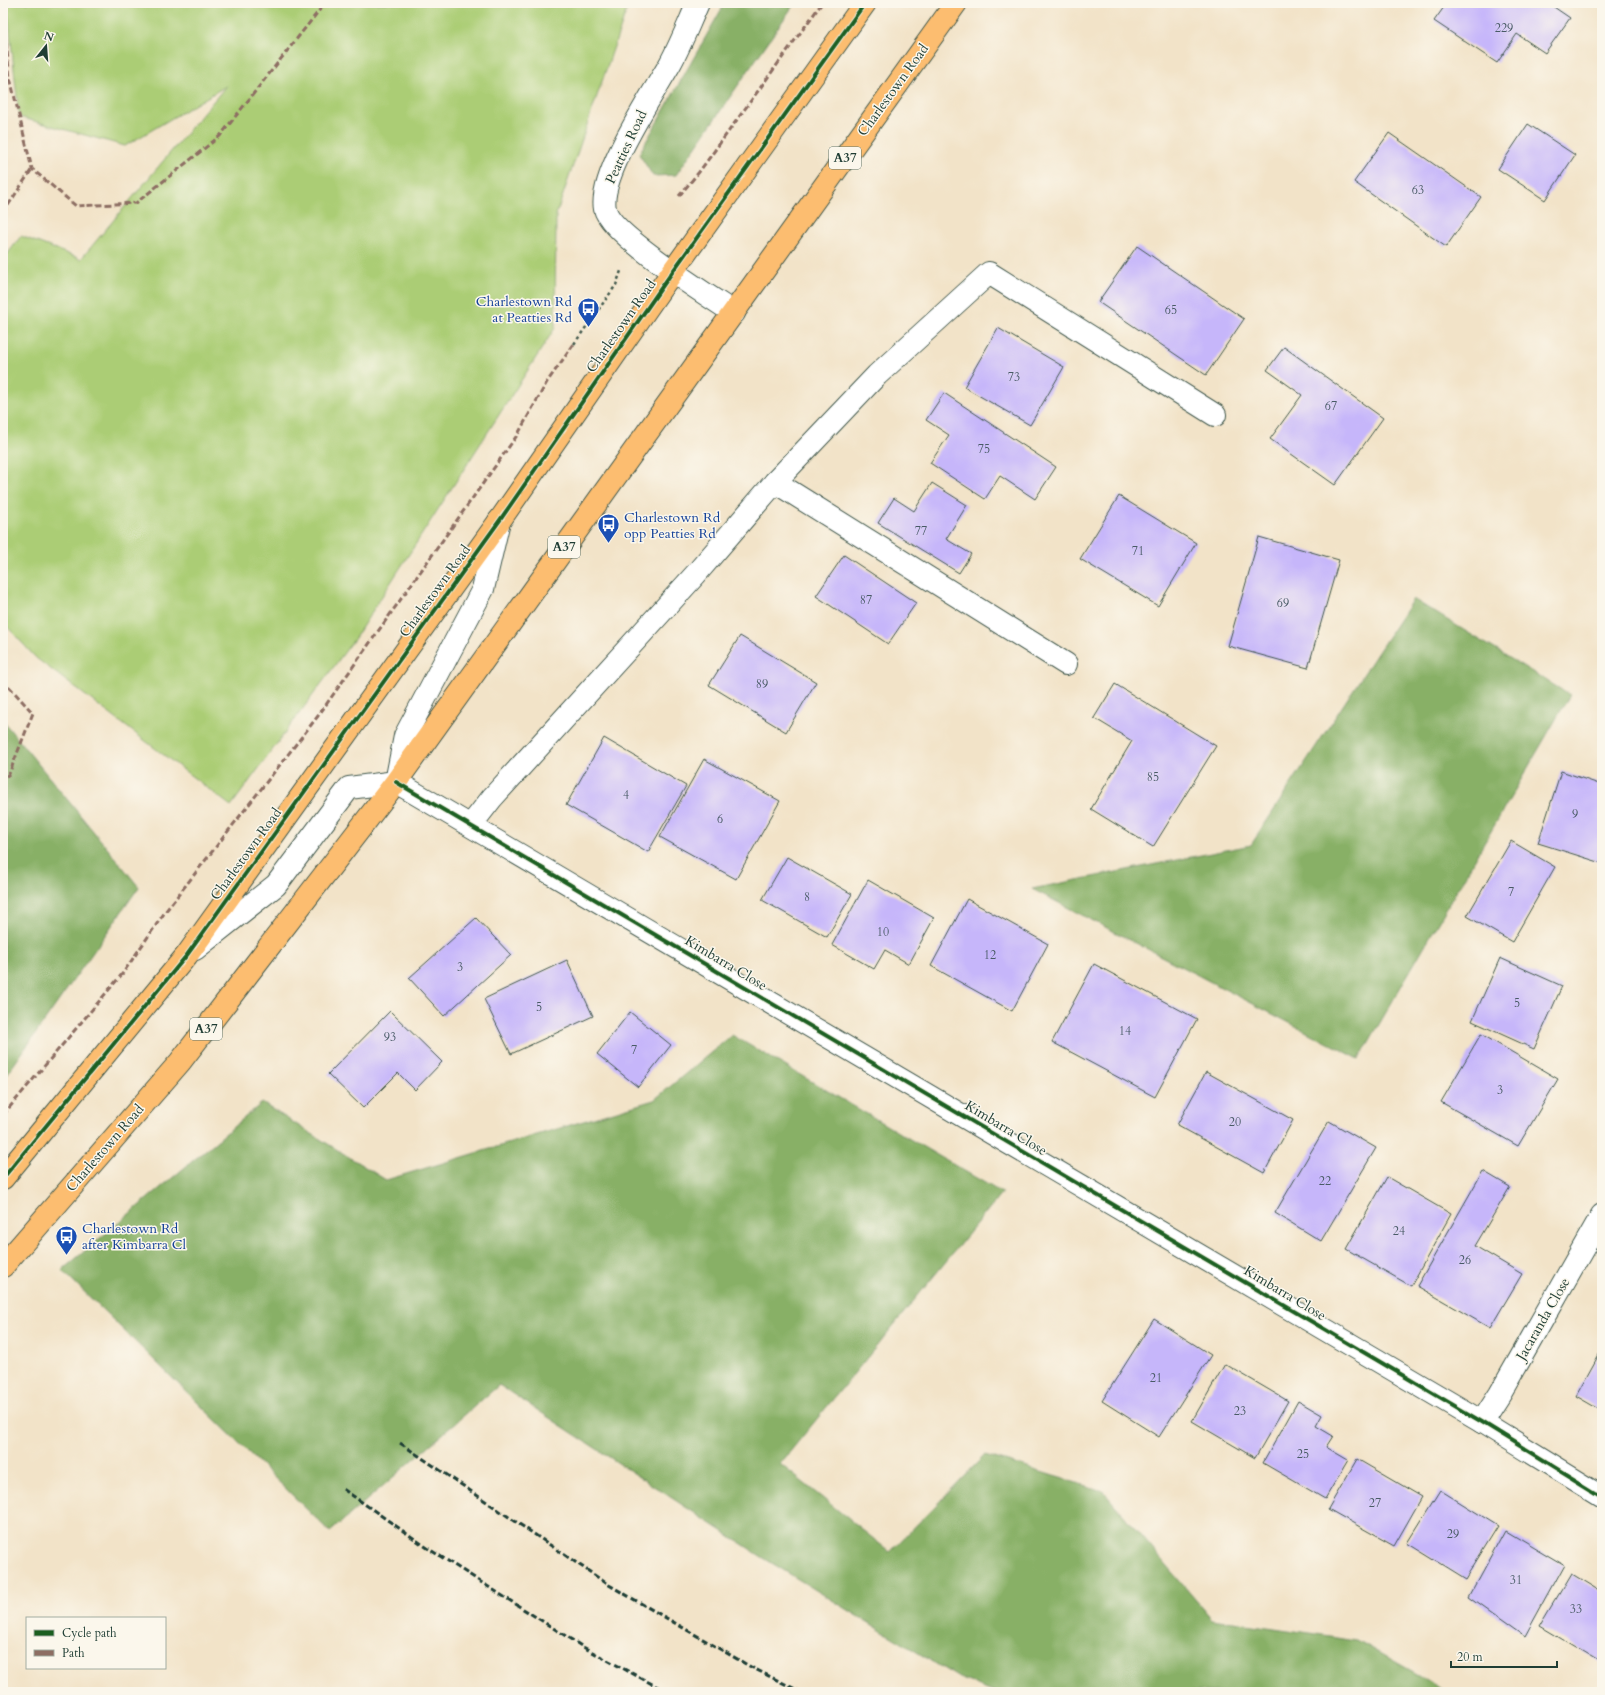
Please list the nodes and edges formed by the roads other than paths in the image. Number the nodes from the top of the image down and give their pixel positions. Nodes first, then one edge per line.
1 (698, 3) edge
2 (865, 3) edge
3 (956, 3) edge
4 (673, 271) junction
5 (734, 313) junction
6 (1215, 415) dead end
7 (775, 482) junction
8 (500, 520) junction
9 (1066, 664) dead end
10 (396, 782) junction
11 (471, 825) junction
12 (187, 956) junction
13 (3, 1178) edge
14 (1602, 1215) edge
15 (3, 1266) edge
16 (1482, 1422) junction
17 (1602, 1496) edge

1 - 4 street, Peatties Road
2 - 4 highway, Charlestown Road
3 - 5 highway, Charlestown Road / A37
4 - 5 street, Peatties Road
4 - 8 highway, Charlestown Road
5 - 10 highway, Charlestown Road / A37
6 - 7 street
7 - 9 street
7 - 11 street
8 - 10 street, Charlestown Road
8 - 12 highway, Charlestown Road
10 - 11 street, Kimbarra Close
10 - 12 street, Charlestown Road
10 - 15 highway, Charlestown Road / A37
11 - 16 street, Kimbarra Close
12 - 13 highway, Charlestown Road
14 - 16 street, Jacaranda Close
16 - 17 street, Kimbarra Close

